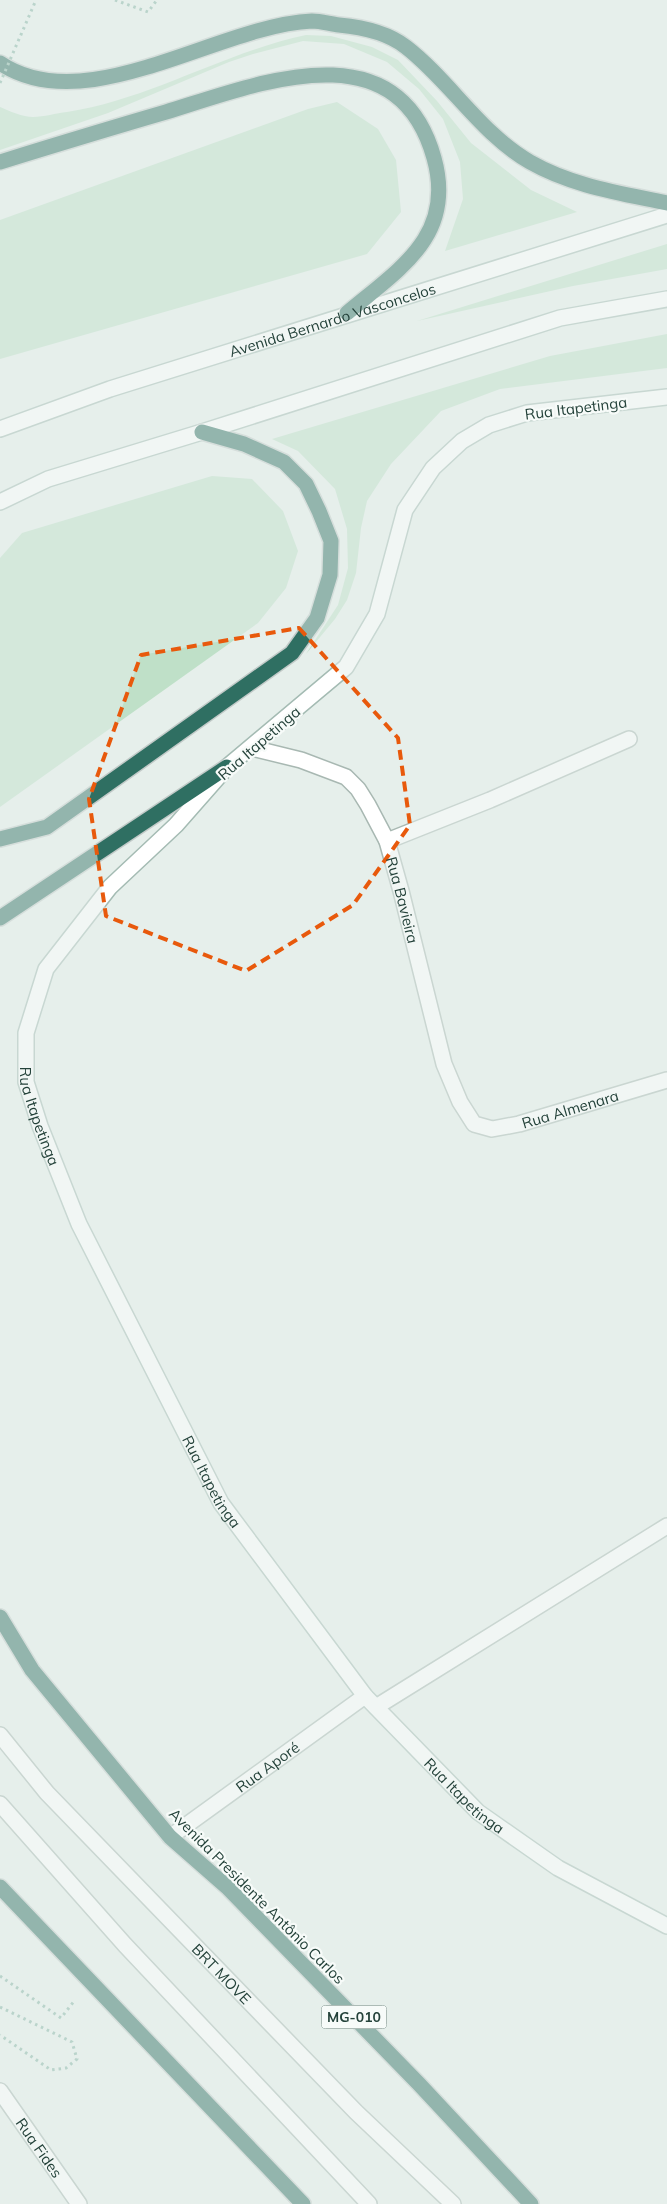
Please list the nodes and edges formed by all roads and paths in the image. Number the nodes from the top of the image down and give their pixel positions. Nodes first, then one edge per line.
1 (36, 0) edge
2 (115, 0) edge
3 (157, 0) edge
4 (0, 63) edge
5 (0, 83) edge
6 (0, 162) edge
7 (667, 203) edge
8 (667, 215) edge
9 (667, 299) edge
10 (347, 313) junction
11 (667, 397) edge
12 (0, 429) edge
13 (202, 432) junction
14 (0, 502) edge
15 (629, 739) dead end
16 (252, 748) junction
17 (227, 766) junction
18 (0, 839) edge
19 (387, 841) junction
20 (0, 918) edge
21 (667, 1080) edge
22 (474, 1124) joint
23 (667, 1526) edge
24 (0, 1617) edge
25 (365, 1696) junction
26 (376, 1707) junction
27 (0, 1735) edge
28 (0, 1804) edge
29 (170, 1837) junction
30 (0, 1887) edge
31 (667, 1926) edge
32 (0, 1976) edge
33 (90, 1983) junction
34 (0, 2007) edge
35 (0, 2035) edge
36 (0, 2091) edge
37 (79, 2204) edge
38 (303, 2204) edge
39 (369, 2204) edge
40 (453, 2204) edge
41 (531, 2204) edge

1 - 5 path, bridge
2 - 3 path
4 - 7 highway
6 - 10 highway
8 - 10 street, Avenida Bernardo Vasconcelos
9 - 13 street
10 - 12 street, Avenida Bernardo Vasconcelos
11 - 16 street, Rua Itapetinga
13 - 14 street
13 - 18 highway
15 - 19 street
16 - 17 street, Rua Itapetinga
16 - 19 street, Rua Bavieira
17 - 20 highway
17 - 25 street, Rua Itapetinga
19 - 22 street, Rua Bavieira
21 - 22 street, Rua Almenara
23 - 26 street
24 - 29 highway, Avenida Presidente Antônio Carlos / MG-010
25 - 26 street, Rua Itapetinga
25 - 29 street, Rua Aporé
26 - 31 street, Rua Itapetinga
27 - 40 street, BRT MOVE
28 - 39 street
29 - 41 highway, Avenida Presidente Antônio Carlos / MG-010
30 - 33 highway
32 - 33 path
33 - 38 highway
34 - 35 path
36 - 37 street, Rua Fides

